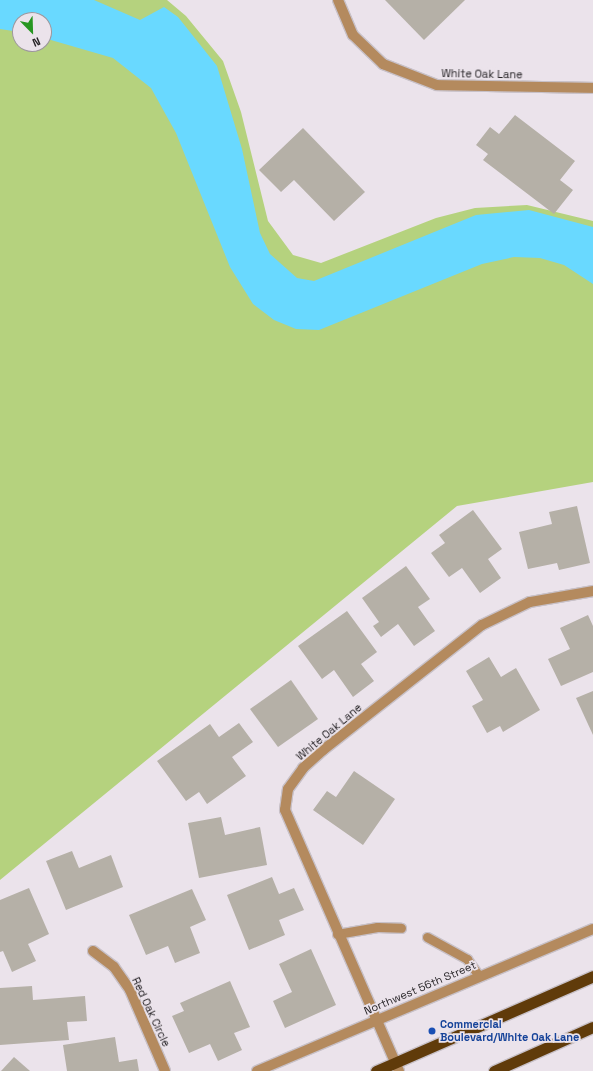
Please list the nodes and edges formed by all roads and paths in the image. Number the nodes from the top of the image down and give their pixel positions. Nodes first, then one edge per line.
1 (338, 0) edge
2 (593, 88) edge
3 (593, 591) edge
4 (401, 928) dead end
5 (593, 929) edge
6 (337, 934) junction
7 (428, 937) dead end
8 (93, 950) dead end
9 (479, 976) junction
10 (593, 976) edge
11 (375, 1019) junction
12 (593, 1027) edge
13 (397, 1067) edge
14 (165, 1071) edge
15 (257, 1071) edge
16 (376, 1071) edge
17 (494, 1071) edge

1 - 2 street, White Oak Lane
3 - 6 street, White Oak Lane
4 - 6 lane
5 - 9 street, Northwest 56th Street
6 - 11 street, White Oak Lane
7 - 9 lane
8 - 14 street, Red Oak Circle
9 - 11 street, Northwest 56th Street
10 - 13 highway
11 - 13 street, White Oak Lane
11 - 15 street, Northwest 56th Street
12 - 17 highway
13 - 16 highway

